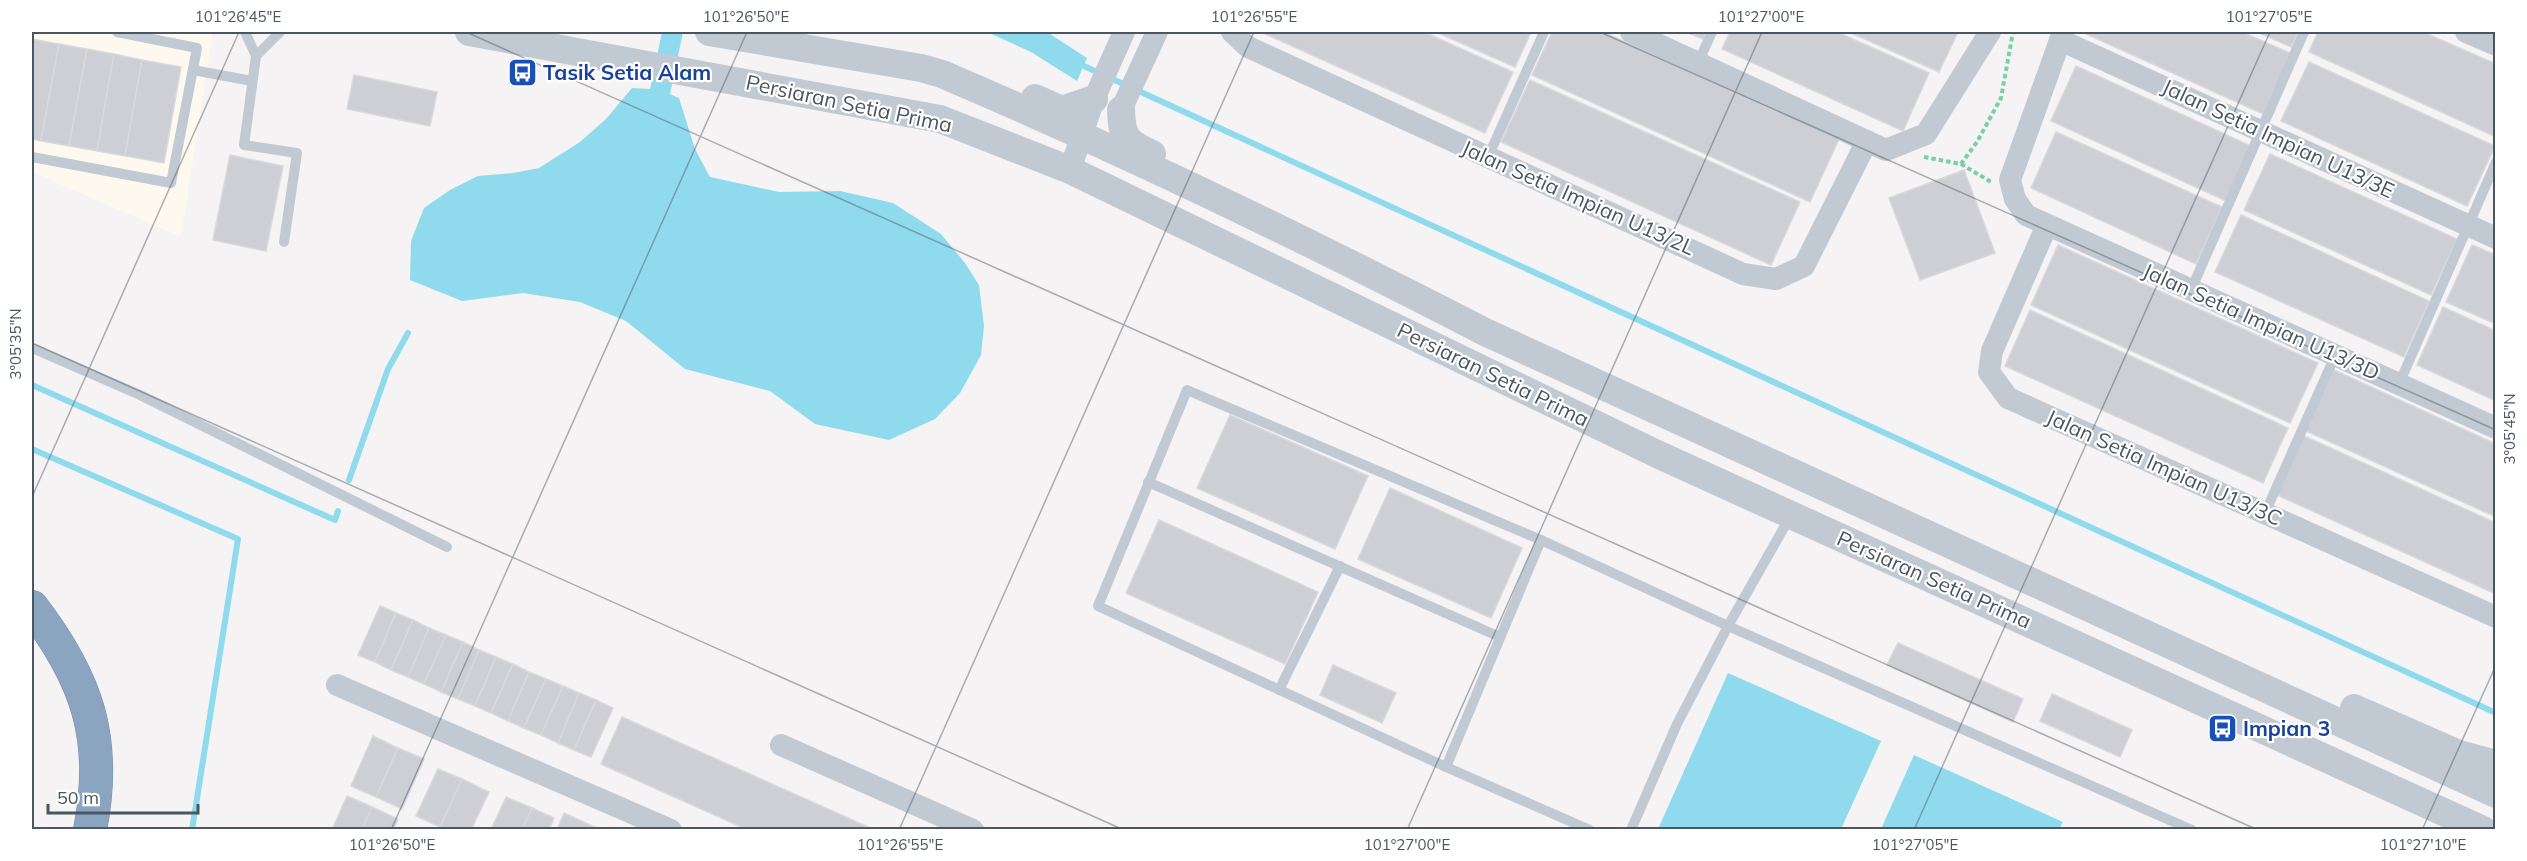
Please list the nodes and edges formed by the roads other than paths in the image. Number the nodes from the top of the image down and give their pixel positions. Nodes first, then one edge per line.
1 (117, 32) edge
2 (244, 32) edge
3 (280, 32) edge
4 (469, 32) edge
5 (709, 32) edge
6 (1124, 32) edge
7 (1232, 32) edge
8 (1544, 32) edge
9 (1631, 32) edge
10 (1712, 32) edge
11 (1990, 32) edge
12 (2304, 32) edge
13 (2466, 32) edge
14 (2062, 36) edge
15 (1154, 39) edge
16 (2496, 45) edge
17 (256, 56) junction
18 (1698, 63) junction
19 (193, 70) junction
20 (942, 74) junction
21 (252, 81) junction
22 (1094, 98) junction
23 (1121, 110) joint
24 (2260, 131) junction
25 (1082, 134) junction
26 (1876, 146) junction
27 (32, 157) edge
28 (1488, 157) junction
29 (2496, 162) edge
30 (1070, 170) junction
31 (2037, 220) junction
32 (2468, 226) junction
33 (2496, 238) edge
34 (284, 242) dead end
35 (1332, 253) junction
36 (2191, 290) junction
37 (1485, 333) junction
38 (32, 348) edge
39 (2335, 356) junction
40 (2399, 384) junction
41 (2496, 428) edge
42 (1657, 454) junction
43 (1148, 482) junction
44 (2265, 513) junction
45 (1791, 515) junction
46 (1541, 540) junction
47 (447, 547) dead end
48 (1340, 566) junction
49 (32, 607) edge
50 (2496, 617) edge
51 (1728, 626) junction
52 (2142, 631) junction
53 (1500, 637) junction
54 (337, 685) dead end
55 (1279, 690) junction
56 (781, 745) dead end
57 (2496, 764) edge
58 (1446, 767) junction
59 (2496, 794) edge
60 (90, 830) edge
61 (671, 830) edge
62 (973, 830) edge
63 (1590, 830) edge
64 (1631, 830) edge
65 (2192, 830) edge
66 (2483, 830) edge

1 - 19 lane
2 - 17 lane
3 - 17 lane
4 - 30 street, Persiaran Setia Prima
5 - 20 street, Persiaran Setia Prima
6 - 22 street
7 - 28 street, Jalan Setia Impian U13/2L
8 - 28 lane
9 - 18 street
10 - 18 lane
11 - 26 street
12 - 24 lane
13 - 16 street
14 - 24 street, Jalan Setia Impian U13/3E
14 - 31 street
15 - 23 street
17 - 21 lane
18 - 26 street
19 - 21 lane
19 - 27 lane
20 - 22 street
20 - 25 street, Persiaran Setia Prima
21 - 34 lane
22 - 25 street
23 - 35 street
24 - 32 street, Jalan Setia Impian U13/3E
24 - 36 lane
25 - 30 street
25 - 35 street, Persiaran Setia Prima
26 - 28 street, Jalan Setia Impian U13/2L
29 - 32 lane
30 - 42 street, Persiaran Setia Prima
31 - 36 street, Jalan Setia Impian U13/3D
31 - 44 street, Jalan Setia Impian U13/3C
32 - 33 street, Jalan Setia Impian U13/3E
32 - 40 lane
35 - 37 street, Persiaran Setia Prima
36 - 39 street, Jalan Setia Impian U13/3D
37 - 42 street
37 - 52 street, Persiaran Setia Prima
38 - 47 lane
39 - 40 street, Jalan Setia Impian U13/3D
39 - 44 lane
40 - 41 street, Jalan Setia Impian U13/3D
42 - 45 street, Persiaran Setia Prima
43 - 46 lane
43 - 48 lane
43 - 55 lane
44 - 50 street, Jalan Setia Impian U13/3C
45 - 51 lane
45 - 66 street, Persiaran Setia Prima
46 - 51 lane
46 - 53 lane
48 - 53 lane
48 - 55 lane
49 - 60 highway
51 - 64 lane
51 - 65 lane
52 - 57 street
52 - 59 street, Persiaran Setia Prima
53 - 58 lane
54 - 61 street
55 - 58 lane
56 - 62 street
58 - 63 lane

